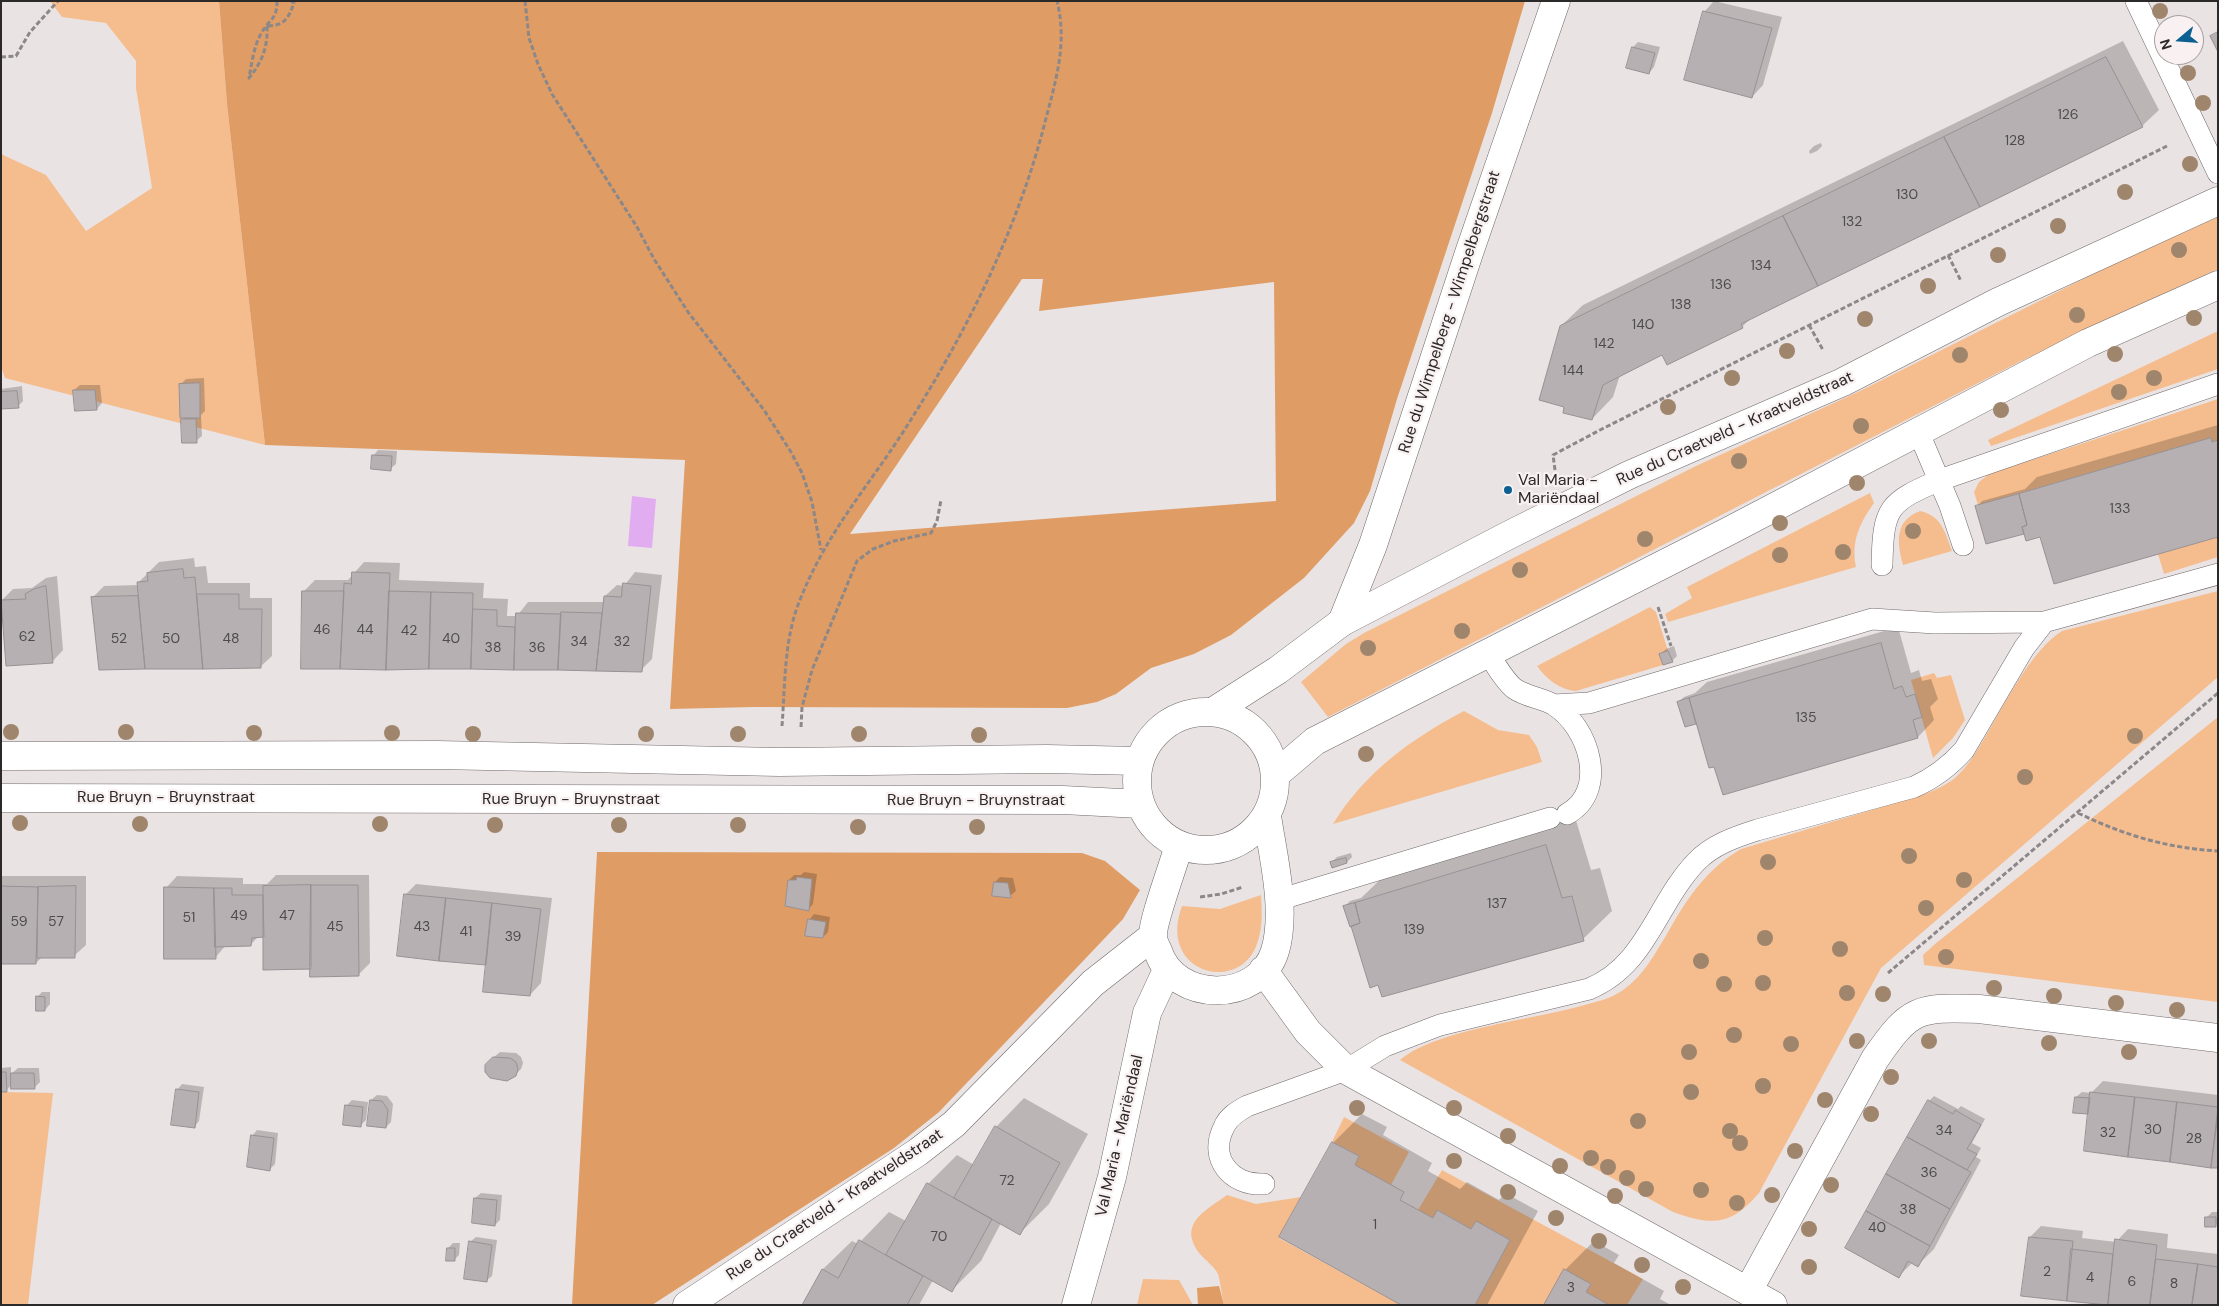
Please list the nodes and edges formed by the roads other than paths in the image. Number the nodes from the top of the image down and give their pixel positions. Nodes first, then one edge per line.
1 (1556, 1) edge
2 (2136, 1) edge
3 (2218, 173) edge
4 (2218, 201) edge
5 (2218, 285) edge
6 (2218, 384) edge
7 (1918, 431) junction
8 (1940, 480) junction
9 (1962, 545) dead end
10 (1882, 564) dead end
11 (2218, 574) edge
12 (1342, 622) junction
13 (2044, 622) junction
14 (1487, 652) junction
15 (1554, 705) junction
16 (1214, 711) junction
17 (1, 756) edge
18 (1139, 761) junction
19 (1275, 775) junction
20 (1, 798) edge
21 (1140, 804) junction
22 (1267, 816) junction
23 (1179, 846) junction
24 (1278, 900) junction
25 (1153, 936) junction
26 (1167, 970) junction
27 (1263, 970) junction
28 (2218, 1038) edge
29 (1346, 1070) junction
30 (1264, 1184) dead end
31 (1748, 1290) junction
32 (687, 1305) edge
33 (1076, 1305) edge
34 (1773, 1305) edge

1 - 12 street, Rue du Wimpelberg - Wimpelbergstraat
2 - 3 lane
4 - 12 street, Rue du Craetveld - Kraatveldstraat
5 - 7 street
6 - 8 lane
7 - 8 lane
7 - 14 street
8 - 9 lane
8 - 10 lane
11 - 13 lane
12 - 16 street, Rue du Craetveld - Kraatveldstraat
13 - 15 lane
13 - 29 lane
14 - 15 lane
14 - 19 street
15 - 24 lane
16 - 18 street, Rue du Craetveld - Kraatveldstraat
16 - 19 street, Rue du Craetveld - Kraatveldstraat
17 - 18 street
18 - 21 street, Rue du Craetveld - Kraatveldstraat
19 - 22 street, Rue du Craetveld - Kraatveldstraat
20 - 21 street, Rue Bruyn - Bruynstraat
21 - 23 street, Rue du Craetveld - Kraatveldstraat
22 - 23 street, Rue du Craetveld - Kraatveldstraat
22 - 24 street
23 - 25 street
24 - 27 street
25 - 26 street
25 - 32 street, Rue du Craetveld - Kraatveldstraat
26 - 27 street
26 - 33 street, Val Maria - Mariëndaal
27 - 29 street
28 - 31 street
29 - 30 lane
29 - 31 street
31 - 34 street

